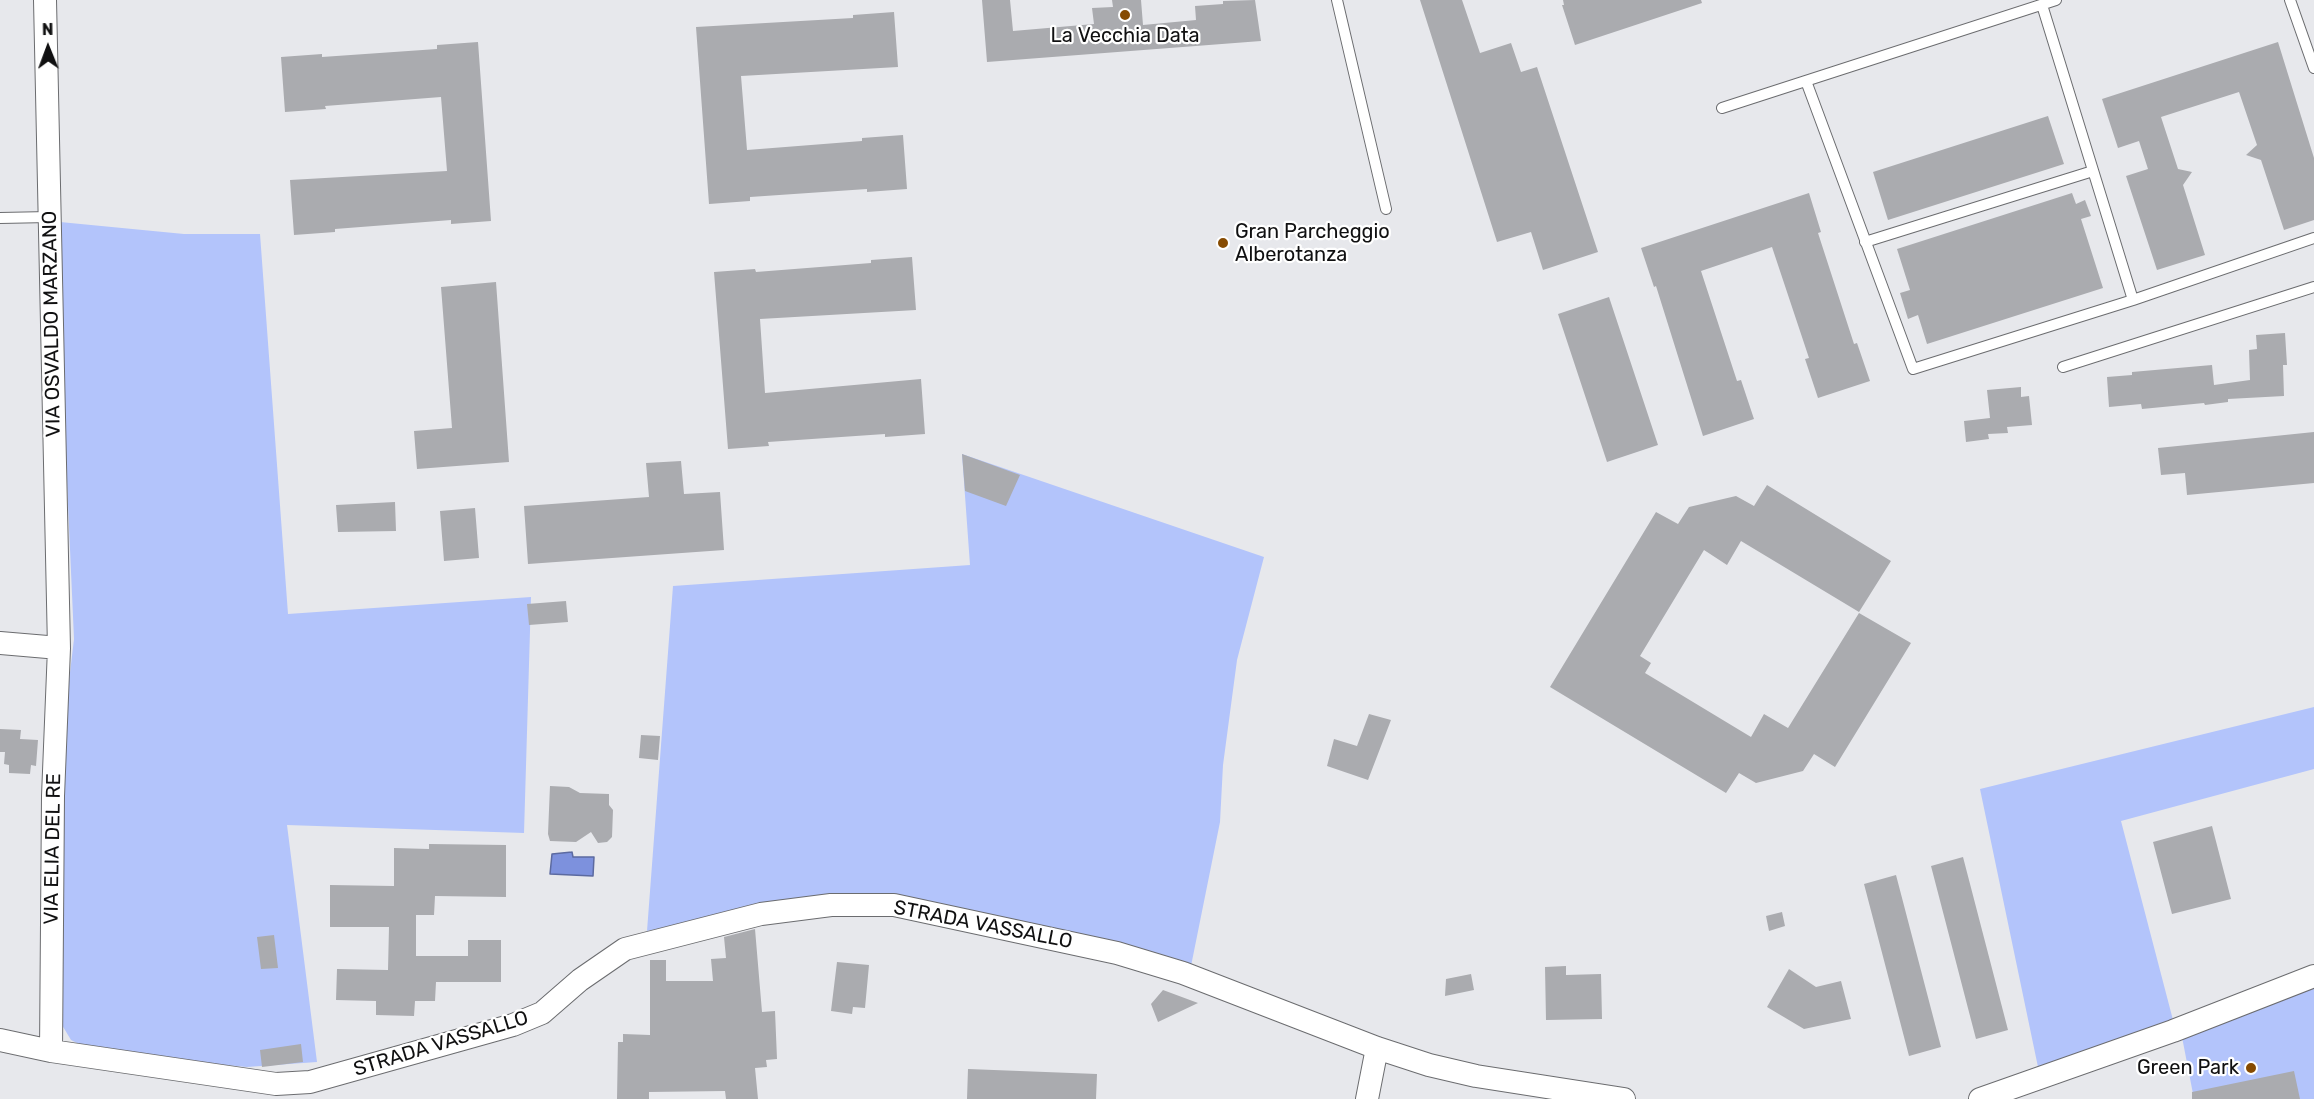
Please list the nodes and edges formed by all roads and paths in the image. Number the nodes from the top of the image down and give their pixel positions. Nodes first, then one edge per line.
1 (45, 0) edge
2 (1337, 0) edge
3 (2056, 0) edge
4 (2290, 0) edge
5 (2042, 5) junction
6 (2314, 68) edge
7 (1806, 81) junction
8 (1722, 108) dead end
9 (2093, 171) junction
10 (1386, 209) dead end
11 (50, 217) junction
12 (0, 218) edge
13 (2314, 238) edge
14 (1865, 242) junction
15 (2314, 287) edge
16 (2133, 300) junction
17 (2063, 367) dead end
18 (0, 643) edge
19 (59, 648) junction
20 (2314, 976) edge
21 (0, 1040) edge
22 (1377, 1048) junction
23 (51, 1051) junction
24 (1367, 1099) edge
25 (1624, 1099) edge
26 (1980, 1099) edge

1 - 11 street, VIA OSVALDO MARZANO
2 - 10 lane
3 - 5 lane
4 - 6 lane
5 - 7 lane
5 - 9 lane
7 - 8 lane
7 - 14 lane
9 - 14 lane
9 - 16 lane
11 - 12 lane
11 - 19 street, VIA OSVALDO MARZANO
13 - 16 lane
14 - 16 lane
15 - 17 lane
18 - 19 street
19 - 23 street, VIA ELIA DEL RE
20 - 26 street
21 - 23 street, STRADA VASSALLO
22 - 23 street, STRADA VASSALLO
22 - 24 street
22 - 25 street, STRADA VASSALLO

